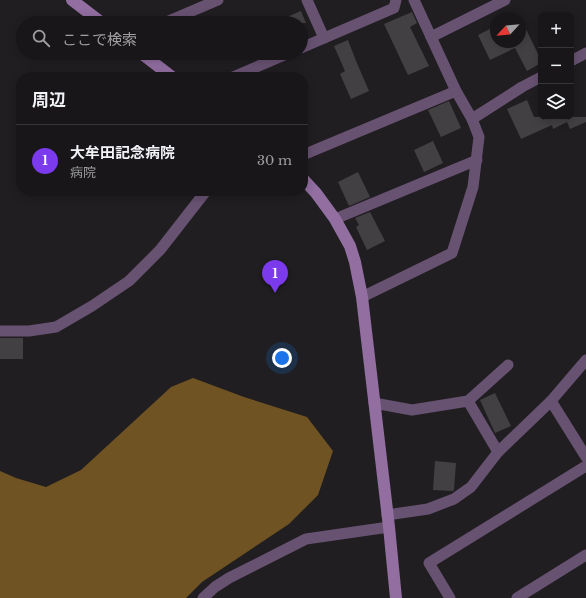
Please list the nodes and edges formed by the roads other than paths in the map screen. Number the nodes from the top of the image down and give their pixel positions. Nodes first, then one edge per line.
1 (72, 0) edge
2 (218, 0) edge
3 (307, 0) edge
4 (396, 0) edge
5 (414, 0) edge
6 (505, 0) edge
7 (93, 16) edge
8 (180, 16) edge
9 (431, 37) junction
10 (324, 38) junction
11 (308, 45) edge
12 (586, 53) edge
13 (574, 59) edge
14 (149, 60) edge
15 (273, 60) edge
16 (165, 72) edge
17 (245, 72) edge
18 (538, 79) edge
19 (456, 91) junction
20 (472, 119) junction
21 (308, 153) edge
22 (477, 160) junction
23 (308, 184) edge
24 (202, 196) edge
25 (335, 219) junction
26 (362, 297) junction
27 (0, 331) edge
28 (586, 360) edge
29 (508, 365) dead end
30 (468, 401) junction
31 (551, 401) junction
32 (374, 403) junction
33 (498, 452) junction
34 (586, 457) edge
35 (586, 466) edge
36 (388, 521) junction
37 (586, 555) edge
38 (203, 598) edge
39 (396, 598) edge
40 (450, 598) edge
41 (517, 598) edge

1 - 7 street
2 - 8 street
3 - 10 street
4 - 10 street
5 - 9 street
6 - 9 street
9 - 19 street
10 - 11 street
12 - 13 street
14 - 16 street
15 - 17 street
18 - 20 street
19 - 20 street
19 - 21 street
20 - 22 street
22 - 25 street
22 - 26 street
23 - 25 street
24 - 27 street
25 - 26 street
26 - 32 street
28 - 31 street
29 - 30 street
30 - 32 street
30 - 33 street
31 - 33 street
31 - 34 street
32 - 36 street
33 - 36 street
35 - 40 street
36 - 38 street
36 - 39 street
37 - 41 street

